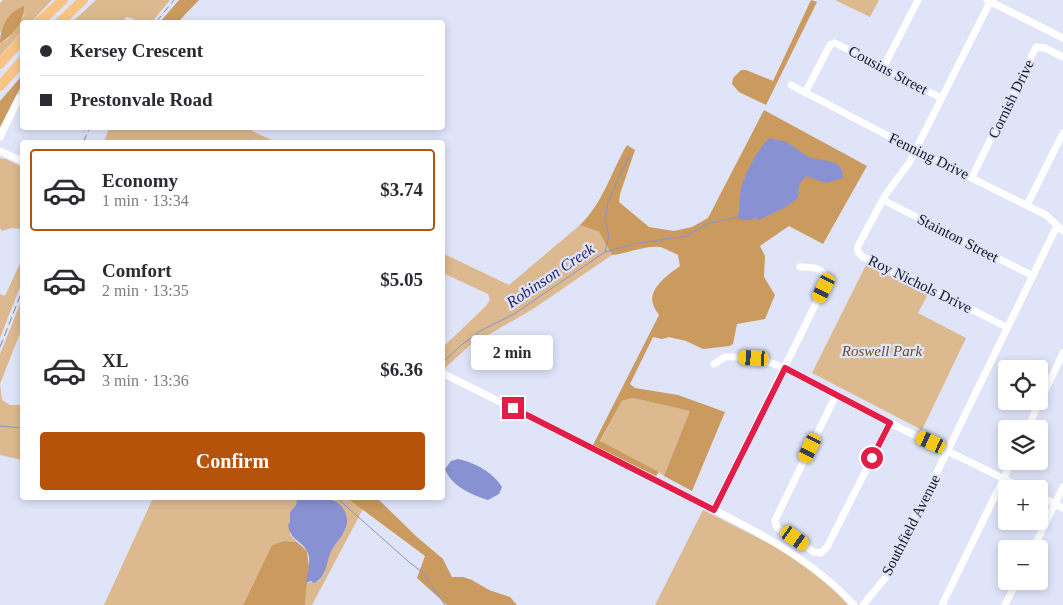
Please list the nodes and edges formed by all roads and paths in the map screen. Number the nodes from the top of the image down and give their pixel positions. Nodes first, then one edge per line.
1 (62, 0) edge
2 (83, 0) edge
3 (918, 0) edge
4 (989, 1) edge
5 (41, 20) edge
6 (62, 20) edge
7 (1063, 38) edge
8 (20, 41) edge
9 (1063, 57) edge
10 (20, 63) edge
11 (0, 64) edge
12 (883, 68) junction
13 (791, 85) dead end
14 (0, 86) edge
15 (805, 93) junction
16 (19, 98) dead end
17 (941, 98) junction
18 (1063, 133) edge
19 (0, 137) edge
20 (915, 150) junction
21 (0, 151) edge
22 (20, 160) edge
23 (972, 177) junction
24 (883, 200) junction
25 (1027, 205) junction
26 (1060, 229) edge
27 (800, 267) dead end
28 (1033, 276) junction
29 (1008, 328) junction
30 (1063, 353) edge
31 (714, 364) dead end
32 (785, 368) junction
33 (445, 375) edge
34 (836, 395) junction
35 (1031, 420) edge
36 (890, 423) junction
37 (948, 450) junction
38 (1008, 470) edge
39 (1004, 478) junction
40 (1008, 480) edge
41 (1063, 487) edge
42 (1048, 500) edge
43 (1055, 504) junction
44 (1063, 508) edge
45 (714, 510) junction
46 (1037, 540) edge
47 (1013, 590) edge
48 (854, 605) edge
49 (863, 605) edge
50 (942, 605) edge
51 (1006, 605) edge

1 - 5 highway
2 - 6 highway
3 - 12 street
4 - 7 street
4 - 17 street, Roy Nichols Drive
8 - 11 highway
9 - 23 street, Cornish Drive
10 - 14 highway
12 - 15 street, Cousins Street
12 - 17 street, Cousins Street
13 - 15 street, Fenning Drive
15 - 20 street, Fenning Drive
16 - 19 street
17 - 20 street, Roy Nichols Drive
18 - 25 street
20 - 23 street, Fenning Drive
20 - 24 street, Roy Nichols Drive
21 - 22 street
23 - 25 street, Fenning Drive
24 - 28 street, Stainton Street
24 - 29 street, Roy Nichols Drive
25 - 26 street, Fenning Drive
26 - 28 street, Southfield Avenue
27 - 32 street
28 - 29 street, Southfield Avenue
29 - 37 street, Southfield Avenue
30 - 35 street
31 - 32 street
32 - 34 street
32 - 45 street
33 - 45 street
34 - 36 street
34 - 36 street
36 - 37 street
37 - 39 street
37 - 49 street, Southfield Avenue
38 - 39 street
39 - 40 street
39 - 50 street
41 - 43 street
42 - 43 street
43 - 44 street
43 - 46 street
45 - 48 street
47 - 51 street

